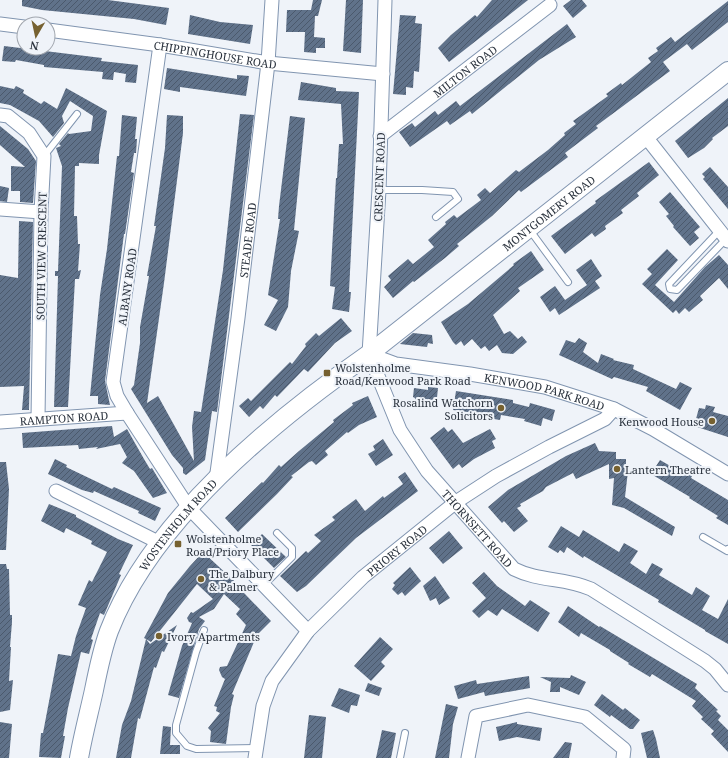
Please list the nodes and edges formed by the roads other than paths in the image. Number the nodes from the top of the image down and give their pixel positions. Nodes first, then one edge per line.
1 (272, 0) edge
2 (385, 0) edge
3 (550, 5) dead end
4 (0, 24) edge
5 (16, 26) edge
6 (56, 31) edge
7 (160, 45) junction
8 (268, 63) junction
9 (728, 71) edge
10 (383, 74) junction
11 (77, 114) dead end
12 (0, 115) edge
13 (380, 136) junction
14 (646, 137) junction
15 (44, 156) junction
16 (380, 190) junction
17 (0, 209) edge
18 (41, 212) junction
19 (436, 217) dead end
20 (529, 228) junction
21 (725, 237) edge
22 (568, 282) dead end
23 (369, 354) junction
24 (614, 409) junction
25 (127, 413) junction
26 (38, 419) junction
27 (0, 422) edge
28 (728, 474) edge
29 (216, 480) junction
30 (56, 491) dead end
31 (456, 502) junction
32 (189, 508) junction
33 (277, 533) dead end
34 (703, 537) dead end
35 (160, 543) junction
36 (728, 550) edge
37 (264, 585) junction
38 (204, 630) dead end
39 (308, 631) junction
40 (727, 682) edge
41 (405, 733) dead end
42 (256, 753) edge
43 (79, 758) edge
44 (400, 758) edge
45 (468, 758) edge
46 (623, 758) edge

1 - 8 street, STEADE ROAD
2 - 10 street, CRESCENT ROAD
3 - 13 street, MILTON ROAD
4 - 5 street
6 - 7 street, CHIPPINGHOUSE ROAD
7 - 8 street, CHIPPINGHOUSE ROAD
7 - 25 street, ALBANY ROAD
8 - 10 street, CHIPPINGHOUSE ROAD
8 - 29 street, STEADE ROAD
9 - 14 street, MONTGOMERY ROAD
10 - 13 street, CRESCENT ROAD
11 - 15 lane
12 - 15 street
13 - 16 street, CRESCENT ROAD
14 - 20 street, MONTGOMERY ROAD
14 - 21 street
15 - 18 street, SOUTH VIEW CRESCENT
16 - 19 lane
16 - 23 street, CRESCENT ROAD
17 - 18 street
18 - 26 street, SOUTH VIEW CRESCENT
20 - 22 lane
20 - 23 street, MONTGOMERY ROAD
21 - 21 lane
23 - 24 street, KENWOOD PARK ROAD
23 - 29 street, WOSTENHOLM ROAD
23 - 31 street, THORNSETT ROAD
24 - 28 street, KENWOOD PARK ROAD
24 - 31 street, PRIORY ROAD
25 - 26 street, RAMPTON ROAD
25 - 32 street, ALBANY ROAD
26 - 27 street, RAMPTON ROAD
29 - 32 street, WOSTENHOLM ROAD
30 - 35 street
31 - 39 street, PRIORY ROAD
31 - 40 street, THORNSETT ROAD
32 - 35 street, WOSTENHOLM ROAD
32 - 37 street, ALBANY ROAD
33 - 37 lane
34 - 36 lane
35 - 43 street, WOSTENHOLM ROAD
37 - 39 street, ALBANY ROAD
38 - 42 lane
39 - 42 street, PRIORY ROAD
41 - 44 lane
45 - 46 street

